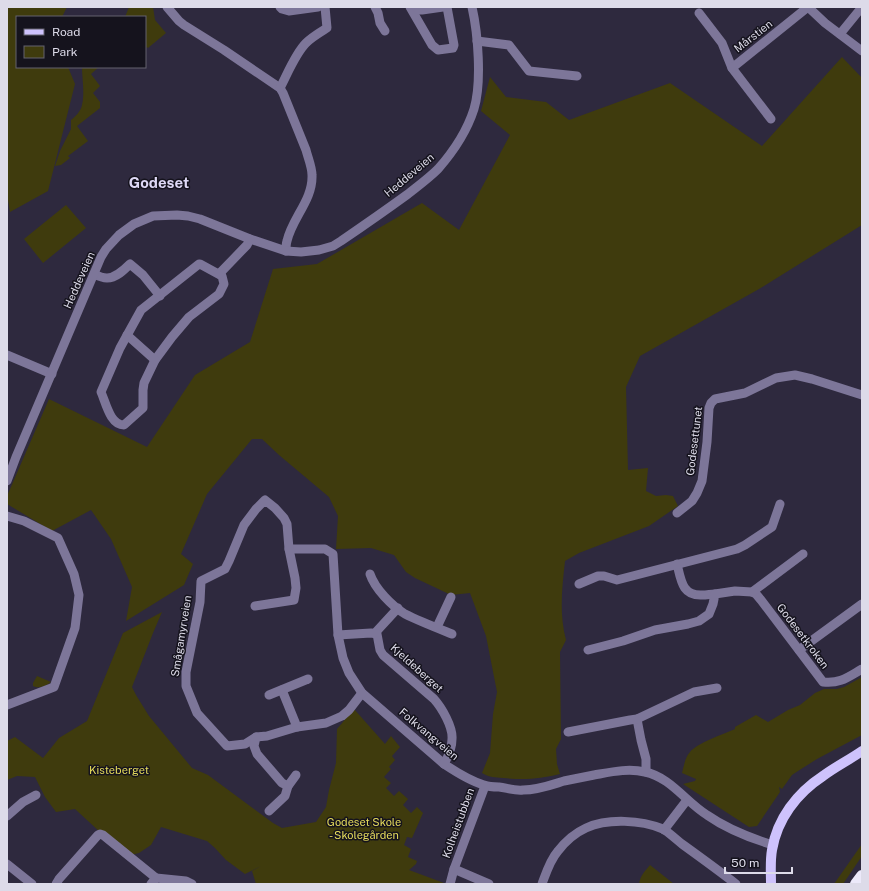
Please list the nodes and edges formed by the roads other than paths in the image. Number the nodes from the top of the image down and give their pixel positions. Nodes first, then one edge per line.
1 (167, 7) edge
2 (280, 7) edge
3 (318, 7) edge
4 (326, 7) edge
5 (375, 7) edge
6 (410, 7) edge
7 (416, 7) edge
8 (443, 7) edge
9 (447, 7) edge
10 (472, 7) edge
11 (808, 7) edge
12 (862, 7) edge
13 (306, 8) edge
14 (699, 13) dead end
15 (385, 31) dead end
16 (840, 34) junction
17 (477, 41) junction
18 (862, 51) edge
19 (732, 68) junction
20 (577, 76) dead end
21 (280, 88) junction
22 (771, 119) dead end
23 (250, 239) junction
24 (286, 250) junction
25 (94, 274) junction
26 (219, 274) junction
27 (160, 296) junction
28 (127, 335) junction
29 (7, 355) edge
30 (155, 360) junction
31 (52, 374) junction
32 (862, 395) edge
33 (7, 481) edge
34 (780, 504) dead end
35 (677, 513) dead end
36 (7, 516) edge
37 (289, 549) junction
38 (803, 554) dead end
39 (677, 564) junction
40 (370, 574) dead end
41 (579, 584) dead end
42 (752, 592) junction
43 (715, 594) junction
44 (450, 597) dead end
45 (862, 604) edge
46 (255, 606) dead end
47 (398, 608) junction
48 (437, 628) junction
49 (375, 633) junction
50 (452, 634) dead end
51 (338, 635) junction
52 (588, 650) dead end
53 (799, 650) junction
54 (862, 669) edge
55 (308, 679) dead end
56 (717, 688) dead end
57 (282, 690) junction
58 (362, 693) junction
59 (269, 695) dead end
60 (7, 705) edge
61 (637, 719) junction
62 (297, 727) junction
63 (568, 732) dead end
64 (256, 737) junction
65 (862, 751) edge
66 (444, 764) junction
67 (646, 772) junction
68 (296, 775) dead end
69 (288, 786) junction
70 (485, 786) junction
71 (36, 795) dead end
72 (687, 800) junction
73 (269, 811) dead end
74 (7, 816) edge
75 (664, 830) junction
76 (773, 845) junction
77 (7, 864) edge
78 (454, 870) junction
79 (862, 876) edge
80 (154, 881) edge
81 (32, 884) edge
82 (56, 884) edge
83 (192, 884) edge
84 (450, 884) edge
85 (488, 884) edge
86 (542, 884) edge
87 (736, 884) edge
88 (771, 884) edge
89 (856, 884) edge

1 - 21 street
2 - 13 street
3 - 13 street
4 - 21 street
5 - 15 street
6 - 9 street
7 - 8 street
10 - 17 street, Heddeveien
11 - 16 street
11 - 19 street, Mårstien
12 - 16 street
14 - 19 street, Mårstien
16 - 18 street
17 - 20 street
17 - 24 street, Heddeveien
19 - 22 street, Mårstien
21 - 24 street
23 - 24 street, Heddeveien
23 - 25 street, Heddeveien
23 - 26 street
25 - 27 street
25 - 31 street, Heddeveien
26 - 27 street
26 - 30 street
27 - 28 street
28 - 30 street
28 - 30 street
29 - 31 street
31 - 33 street, Heddeveien
32 - 35 street, Godesettunet
34 - 39 street
36 - 60 street
37 - 46 street
37 - 51 street, Folkvangveien
37 - 64 street, Smågamyrveien
38 - 42 street
39 - 41 street
39 - 43 street
40 - 47 street
42 - 43 street
42 - 53 street, Godesetkroken
43 - 52 street
44 - 48 street
45 - 53 street
47 - 48 street
47 - 49 street
48 - 50 street
49 - 51 street
49 - 66 street, Kjeldeberget
51 - 58 street, Folkvangveien
53 - 54 street, Godesetkroken
55 - 57 street
56 - 61 street
57 - 59 street
57 - 62 street
58 - 62 street, Smågamyrveien
58 - 66 street, Folkvangveien
61 - 63 street
61 - 67 street
62 - 64 street, Smågamyrveien
64 - 69 street
65 - 76 main road
66 - 70 street, Folkvangveien
67 - 70 street, Folkvangveien
67 - 72 street, Folkvangveien
68 - 69 street
69 - 73 street
70 - 78 street, Kolheistubben
71 - 74 street
72 - 75 street
72 - 76 street, Folkvangveien
75 - 86 street
75 - 87 street
76 - 88 main road
77 - 81 street
78 - 84 street, Kolheistubben
78 - 85 street, Kolheistubben
79 - 89 highway
80 - 82 street
80 - 83 street

